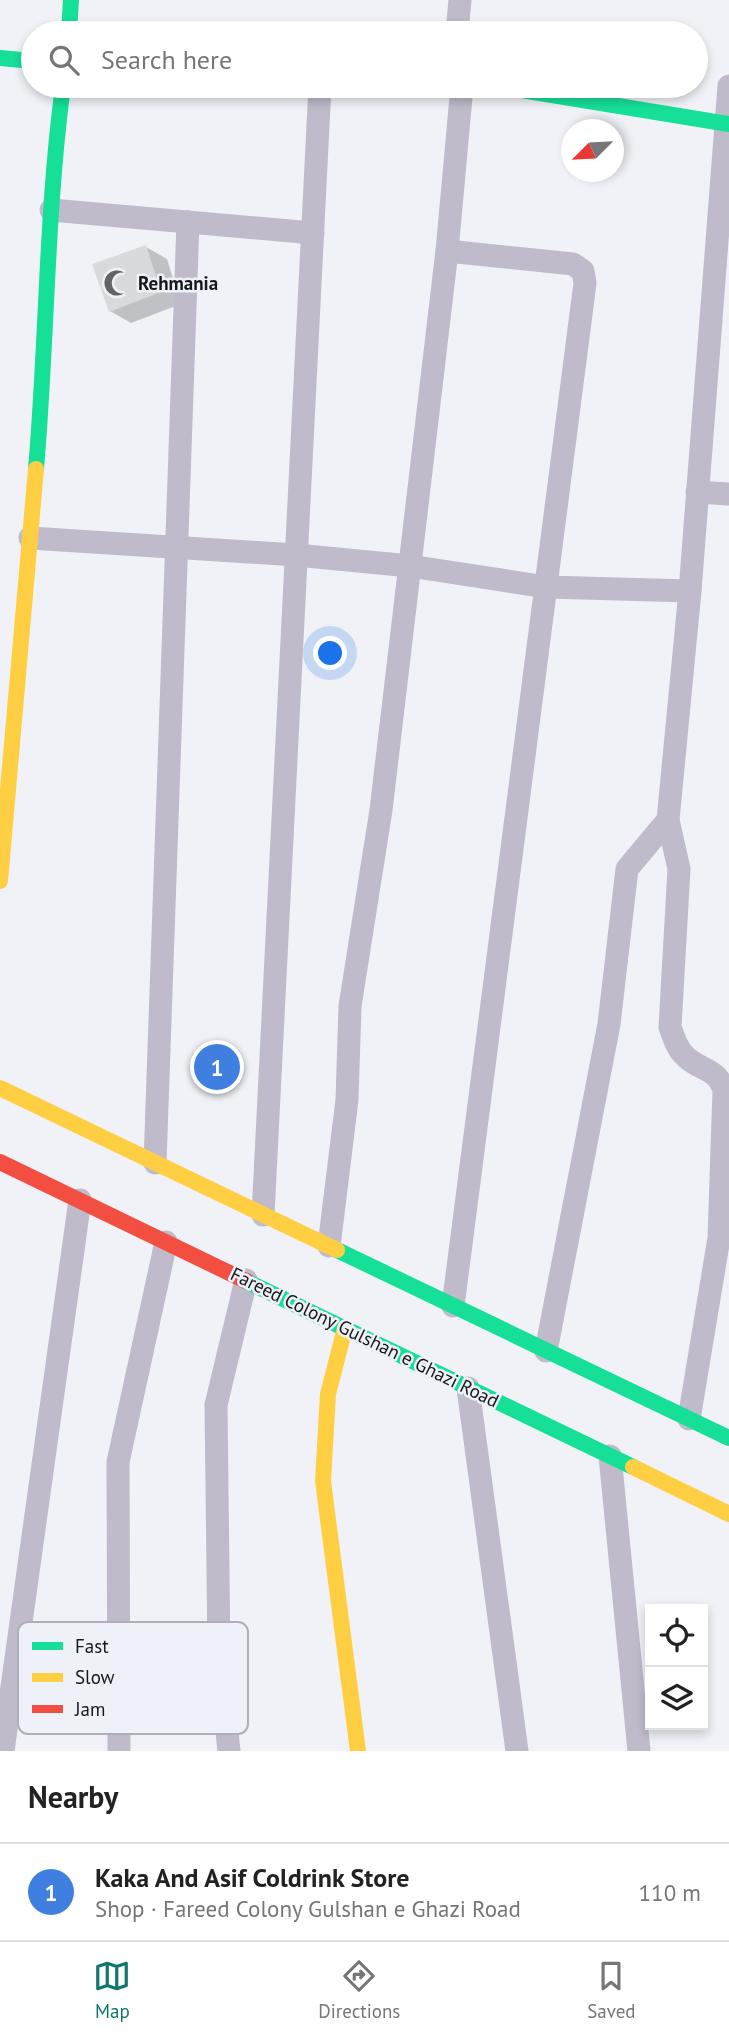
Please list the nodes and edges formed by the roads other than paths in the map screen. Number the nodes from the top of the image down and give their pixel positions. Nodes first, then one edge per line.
1 (71, 0) edge
2 (460, 0) edge
3 (70, 21) edge
4 (458, 21) edge
5 (0, 58) edge
6 (21, 60) edge
7 (729, 86) edge
8 (61, 98) edge
9 (319, 98) edge
10 (462, 98) edge
11 (570, 98) edge
12 (727, 124) edge
13 (51, 211) junction
14 (188, 222) junction
15 (313, 233) junction
16 (447, 251) junction
17 (697, 492) junction
18 (729, 494) edge
19 (30, 538) junction
20 (175, 547) junction
21 (296, 555) junction
22 (410, 566) junction
23 (546, 587) junction
24 (690, 591) junction
25 (668, 820) junction
26 (0, 881) edge
27 (0, 1088) edge
28 (0, 1162) edge
29 (155, 1163) junction
30 (80, 1200) junction
31 (263, 1215) junction
32 (166, 1242) junction
33 (329, 1247) junction
34 (246, 1280) junction
35 (453, 1306) junction
36 (345, 1328) junction
37 (546, 1351) junction
38 (468, 1388) junction
39 (689, 1419) junction
40 (729, 1438) edge
41 (610, 1456) junction
42 (729, 1514) edge
43 (21, 1622) edge
44 (119, 1622) edge
45 (219, 1622) edge
46 (18, 1644) edge
47 (3, 1751) edge
48 (358, 1751) edge
49 (517, 1751) edge
50 (639, 1751) edge

1 - 3 main road
2 - 4 street
5 - 6 main road
7 - 12 street
8 - 13 main road
9 - 15 street
10 - 16 street
11 - 12 main road
12 - 17 street
13 - 14 street
13 - 19 main road
14 - 15 street
14 - 20 street
15 - 21 street
16 - 22 street
16 - 23 street
17 - 18 street
17 - 24 street
19 - 20 street
19 - 26 main road
20 - 21 street
20 - 29 street
21 - 22 street
21 - 31 street
22 - 23 street
22 - 33 street
23 - 24 street
23 - 35 street
24 - 25 street
25 - 37 street
25 - 39 street
27 - 29 main road
28 - 30 main road, Fareed Colony Gulshan e Ghazi Road
29 - 31 main road
30 - 32 main road, Fareed Colony Gulshan e Ghazi Road
30 - 43 street
31 - 33 main road
32 - 34 main road, Fareed Colony Gulshan e Ghazi Road
32 - 44 street
33 - 35 main road
34 - 36 main road, Fareed Colony Gulshan e Ghazi Road
34 - 45 street
35 - 37 main road
36 - 38 main road, Fareed Colony Gulshan e Ghazi Road
36 - 48 main road
37 - 39 main road
38 - 41 main road, Fareed Colony Gulshan e Ghazi Road
38 - 49 street
39 - 40 main road
41 - 42 main road, Fareed Colony Gulshan e Ghazi Road
41 - 50 street
46 - 47 street

